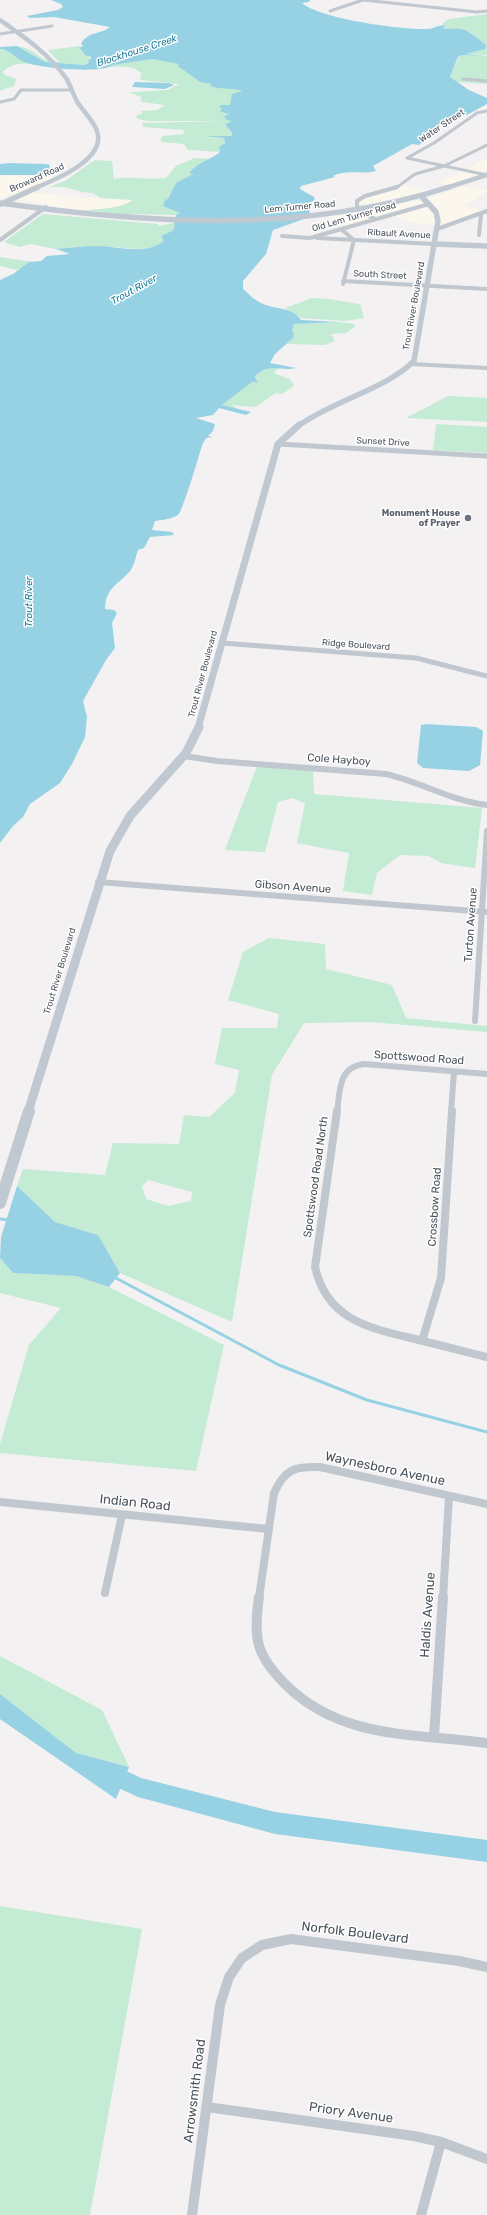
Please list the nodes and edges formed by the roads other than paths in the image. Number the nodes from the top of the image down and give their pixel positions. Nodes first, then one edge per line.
1 (362, 0) edge
2 (330, 11) dead end
3 (487, 11) edge
4 (0, 20) edge
5 (52, 26) dead end
6 (16, 32) junction
7 (0, 34) edge
8 (463, 79) dead end
9 (487, 81) edge
10 (72, 90) junction
11 (0, 102) edge
12 (487, 111) edge
13 (487, 145) edge
14 (444, 166) junction
15 (487, 175) edge
16 (421, 196) junction
17 (2, 202) edge
18 (429, 204) junction
19 (44, 208) junction
20 (357, 209) junction
21 (487, 211) edge
22 (481, 214) junction
23 (375, 219) junction
24 (341, 229) junction
25 (437, 229) junction
26 (282, 236) dead end
27 (479, 236) dead end
28 (310, 238) junction
29 (0, 240) edge
30 (354, 240) junction
31 (434, 244) junction
32 (487, 246) edge
33 (427, 286) junction
34 (487, 289) edge
35 (412, 364) junction
36 (487, 368) edge
37 (278, 444) junction
38 (487, 456) edge
39 (222, 643) junction
40 (487, 676) edge
41 (184, 756) junction
42 (487, 806) edge
43 (487, 831) edge
44 (98, 882) junction
45 (484, 911) edge
46 (475, 1021) dead end
47 (350, 1068) joint
48 (454, 1072) junction
49 (487, 1074) edge
50 (0, 1203) edge
51 (422, 1341) junction
52 (487, 1357) edge
53 (449, 1496) junction
54 (0, 1502) edge
55 (487, 1504) edge
56 (122, 1515) junction
57 (268, 1529) junction
58 (105, 1593) dead end
59 (434, 1736) junction
60 (487, 1743) edge
61 (487, 1967) edge
62 (230, 1972) joint
63 (207, 2107) junction
64 (441, 2142) junction
65 (487, 2159) edge
66 (192, 2215) edge
67 (421, 2215) edge

1 - 2 street
1 - 3 street
4 - 6 street, Broward Road
5 - 6 street
6 - 7 street
6 - 10 street, Broward Road
8 - 9 street
10 - 11 street
10 - 17 street, Broward Road
12 - 14 street, Water Street
13 - 14 street
14 - 15 street
14 - 20 street
15 - 16 street, Lem Turner Road
16 - 18 street, Trout River Boulevard
16 - 20 street, Lem Turner Road
17 - 19 street, Lem Turner Road
18 - 23 street, Old Lem Turner Road
18 - 25 street, Trout River Boulevard
19 - 20 street, Lem Turner Road
19 - 29 street
20 - 23 street
21 - 22 street
22 - 25 street
22 - 27 street
23 - 24 street, Old Lem Turner Road
24 - 28 street, Old Lem Turner Road
24 - 30 street
25 - 31 street, Trout River Boulevard
26 - 28 street, Old Lem Turner Road
28 - 30 street, Ribault Avenue
30 - 31 street, Ribault Avenue
30 - 33 street, South Street
31 - 32 street, Ribault Avenue
31 - 33 street, Trout River Boulevard
33 - 34 street, South Street
33 - 35 street, Trout River Boulevard
35 - 36 street
35 - 37 street, Trout River Boulevard
37 - 38 street, Sunset Drive
37 - 39 street, Trout River Boulevard
39 - 40 street, Ridge Boulevard
39 - 41 street, Trout River Boulevard
41 - 42 street, Cole Hayboy
41 - 44 street, Trout River Boulevard
43 - 45 street, Turton Avenue
44 - 45 street, Gibson Avenue
44 - 50 street, Trout River Boulevard
45 - 46 street, Turton Avenue
47 - 48 street, Spottswood Road
47 - 51 street, Spottswood Road North
48 - 49 street, Spottswood Road
48 - 51 street, Crossbow Road
51 - 52 street
53 - 55 street, Waynesboro Avenue
53 - 57 street, Waynesboro Avenue
53 - 59 street, Haldis Avenue
54 - 56 street, Indian Road
56 - 57 street, Indian Road
56 - 58 street
57 - 59 street
59 - 60 street
61 - 62 street, Norfolk Boulevard
62 - 63 street, Arrowsmith Road
63 - 64 street, Priory Avenue
63 - 66 street, Arrowsmith Road
64 - 65 street, Priory Avenue
64 - 67 street

